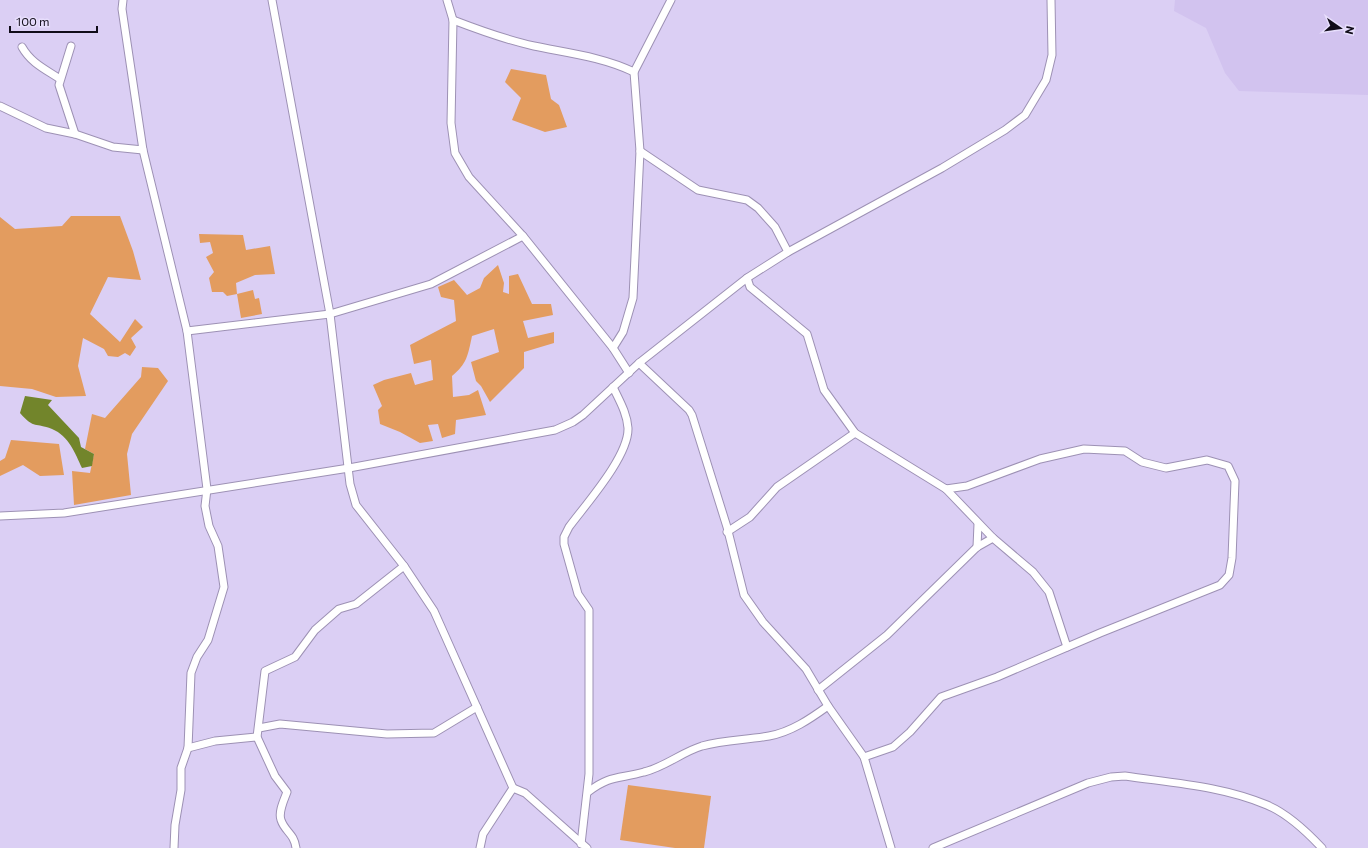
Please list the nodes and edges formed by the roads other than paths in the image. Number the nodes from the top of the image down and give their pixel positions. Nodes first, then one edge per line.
1 (123, 0) edge
2 (272, 0) edge
3 (447, 0) edge
4 (671, 0) edge
5 (1051, 0) edge
6 (453, 20) junction
7 (71, 46) dead end
8 (22, 47) dead end
9 (634, 72) junction
10 (60, 79) junction
11 (0, 106) edge
12 (75, 134) junction
13 (142, 150) junction
14 (640, 151) junction
15 (523, 236) junction
16 (788, 252) junction
17 (747, 278) junction
18 (330, 314) junction
19 (186, 331) junction
20 (613, 348) junction
21 (639, 363) junction
22 (629, 373) junction
23 (613, 387) junction
24 (855, 433) junction
25 (349, 468) junction
26 (207, 489) junction
27 (946, 489) junction
28 (0, 516) edge
29 (978, 524) junction
30 (727, 532) junction
31 (992, 538) junction
32 (977, 548) junction
33 (404, 566) junction
34 (1067, 647) junction
35 (818, 690) junction
36 (828, 706) junction
37 (477, 707) junction
38 (259, 728) junction
39 (257, 737) junction
40 (188, 748) junction
41 (864, 757) junction
42 (513, 788) junction
43 (588, 792) junction
44 (584, 846) edge
45 (174, 848) edge
46 (296, 848) edge
47 (480, 848) edge
48 (891, 848) edge
49 (932, 848) edge
50 (1322, 848) edge

1 - 13 street
2 - 18 street
3 - 6 street
4 - 9 street
5 - 16 street
6 - 9 street
6 - 15 street
7 - 10 street
8 - 10 street
9 - 14 street
10 - 12 street
11 - 12 street
12 - 13 street
13 - 19 street
14 - 16 street
14 - 20 street
15 - 18 street
15 - 20 street
16 - 17 street
17 - 21 street
17 - 24 street
18 - 19 street
18 - 25 street
19 - 26 street
20 - 22 street
21 - 22 street
21 - 30 street
22 - 23 street
23 - 25 street
23 - 43 street
24 - 27 street
24 - 30 street
25 - 26 street
25 - 33 street
26 - 28 street
26 - 40 street
27 - 29 street
27 - 34 street
29 - 31 street
29 - 32 street
30 - 35 street
31 - 32 street
31 - 34 street
32 - 35 street
33 - 37 street
33 - 38 street
34 - 41 street
35 - 36 street
36 - 41 street
36 - 43 street
37 - 38 street
37 - 42 street
38 - 39 street
39 - 40 street
39 - 46 street
40 - 45 street
41 - 48 street
42 - 44 street
42 - 47 street
43 - 44 street
49 - 50 street

